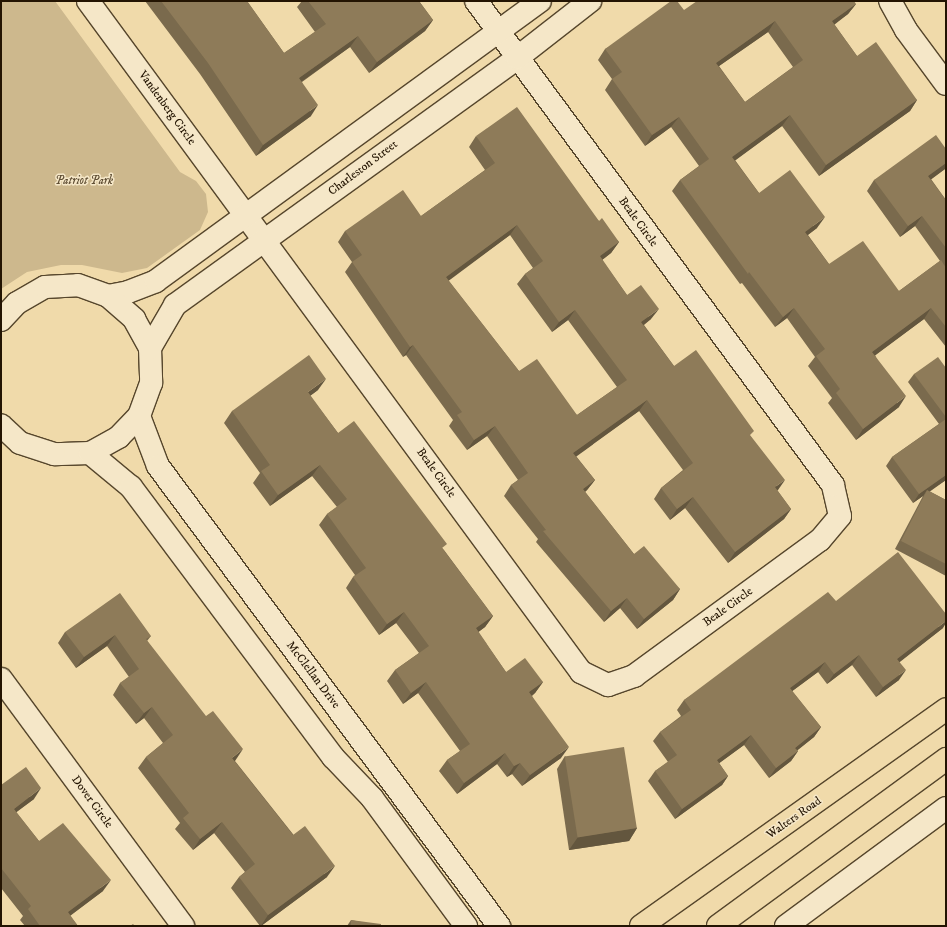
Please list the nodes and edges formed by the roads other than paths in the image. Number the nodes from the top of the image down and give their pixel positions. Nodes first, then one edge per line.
1 (88, 1) edge
2 (476, 1) edge
3 (540, 1) edge
4 (590, 1) edge
5 (890, 1) edge
6 (498, 32) junction
7 (517, 58) junction
8 (946, 84) edge
9 (246, 215) junction
10 (265, 241) junction
11 (108, 296) junction
12 (1, 320) edge
13 (150, 348) junction
14 (139, 416) junction
15 (1, 425) edge
16 (10, 446) edge
17 (90, 453) junction
18 (1, 679) edge
19 (946, 709) edge
20 (946, 759) edge
21 (946, 808) edge
22 (183, 926) edge
23 (466, 926) edge
24 (499, 926) edge
25 (641, 926) edge
26 (718, 926) edge
27 (786, 926) edge

1 - 9 street, Vandenberg Circle
2 - 6 street
3 - 6 street
4 - 7 street, Charleston Street
5 - 8 street
6 - 7 street, Beale Circle
6 - 9 street
7 - 10 street, Charleston Street
7 - 10 street, Beale Circle
9 - 10 street, Beale Circle
9 - 11 street
10 - 13 street, Charleston Street
11 - 12 street
11 - 13 street
13 - 14 street
14 - 17 street
14 - 24 street, McClellan Drive
15 - 16 street
16 - 17 street
17 - 23 street
18 - 22 street, Dover Circle
19 - 25 main road, Walters Road
20 - 26 main road
21 - 27 street

